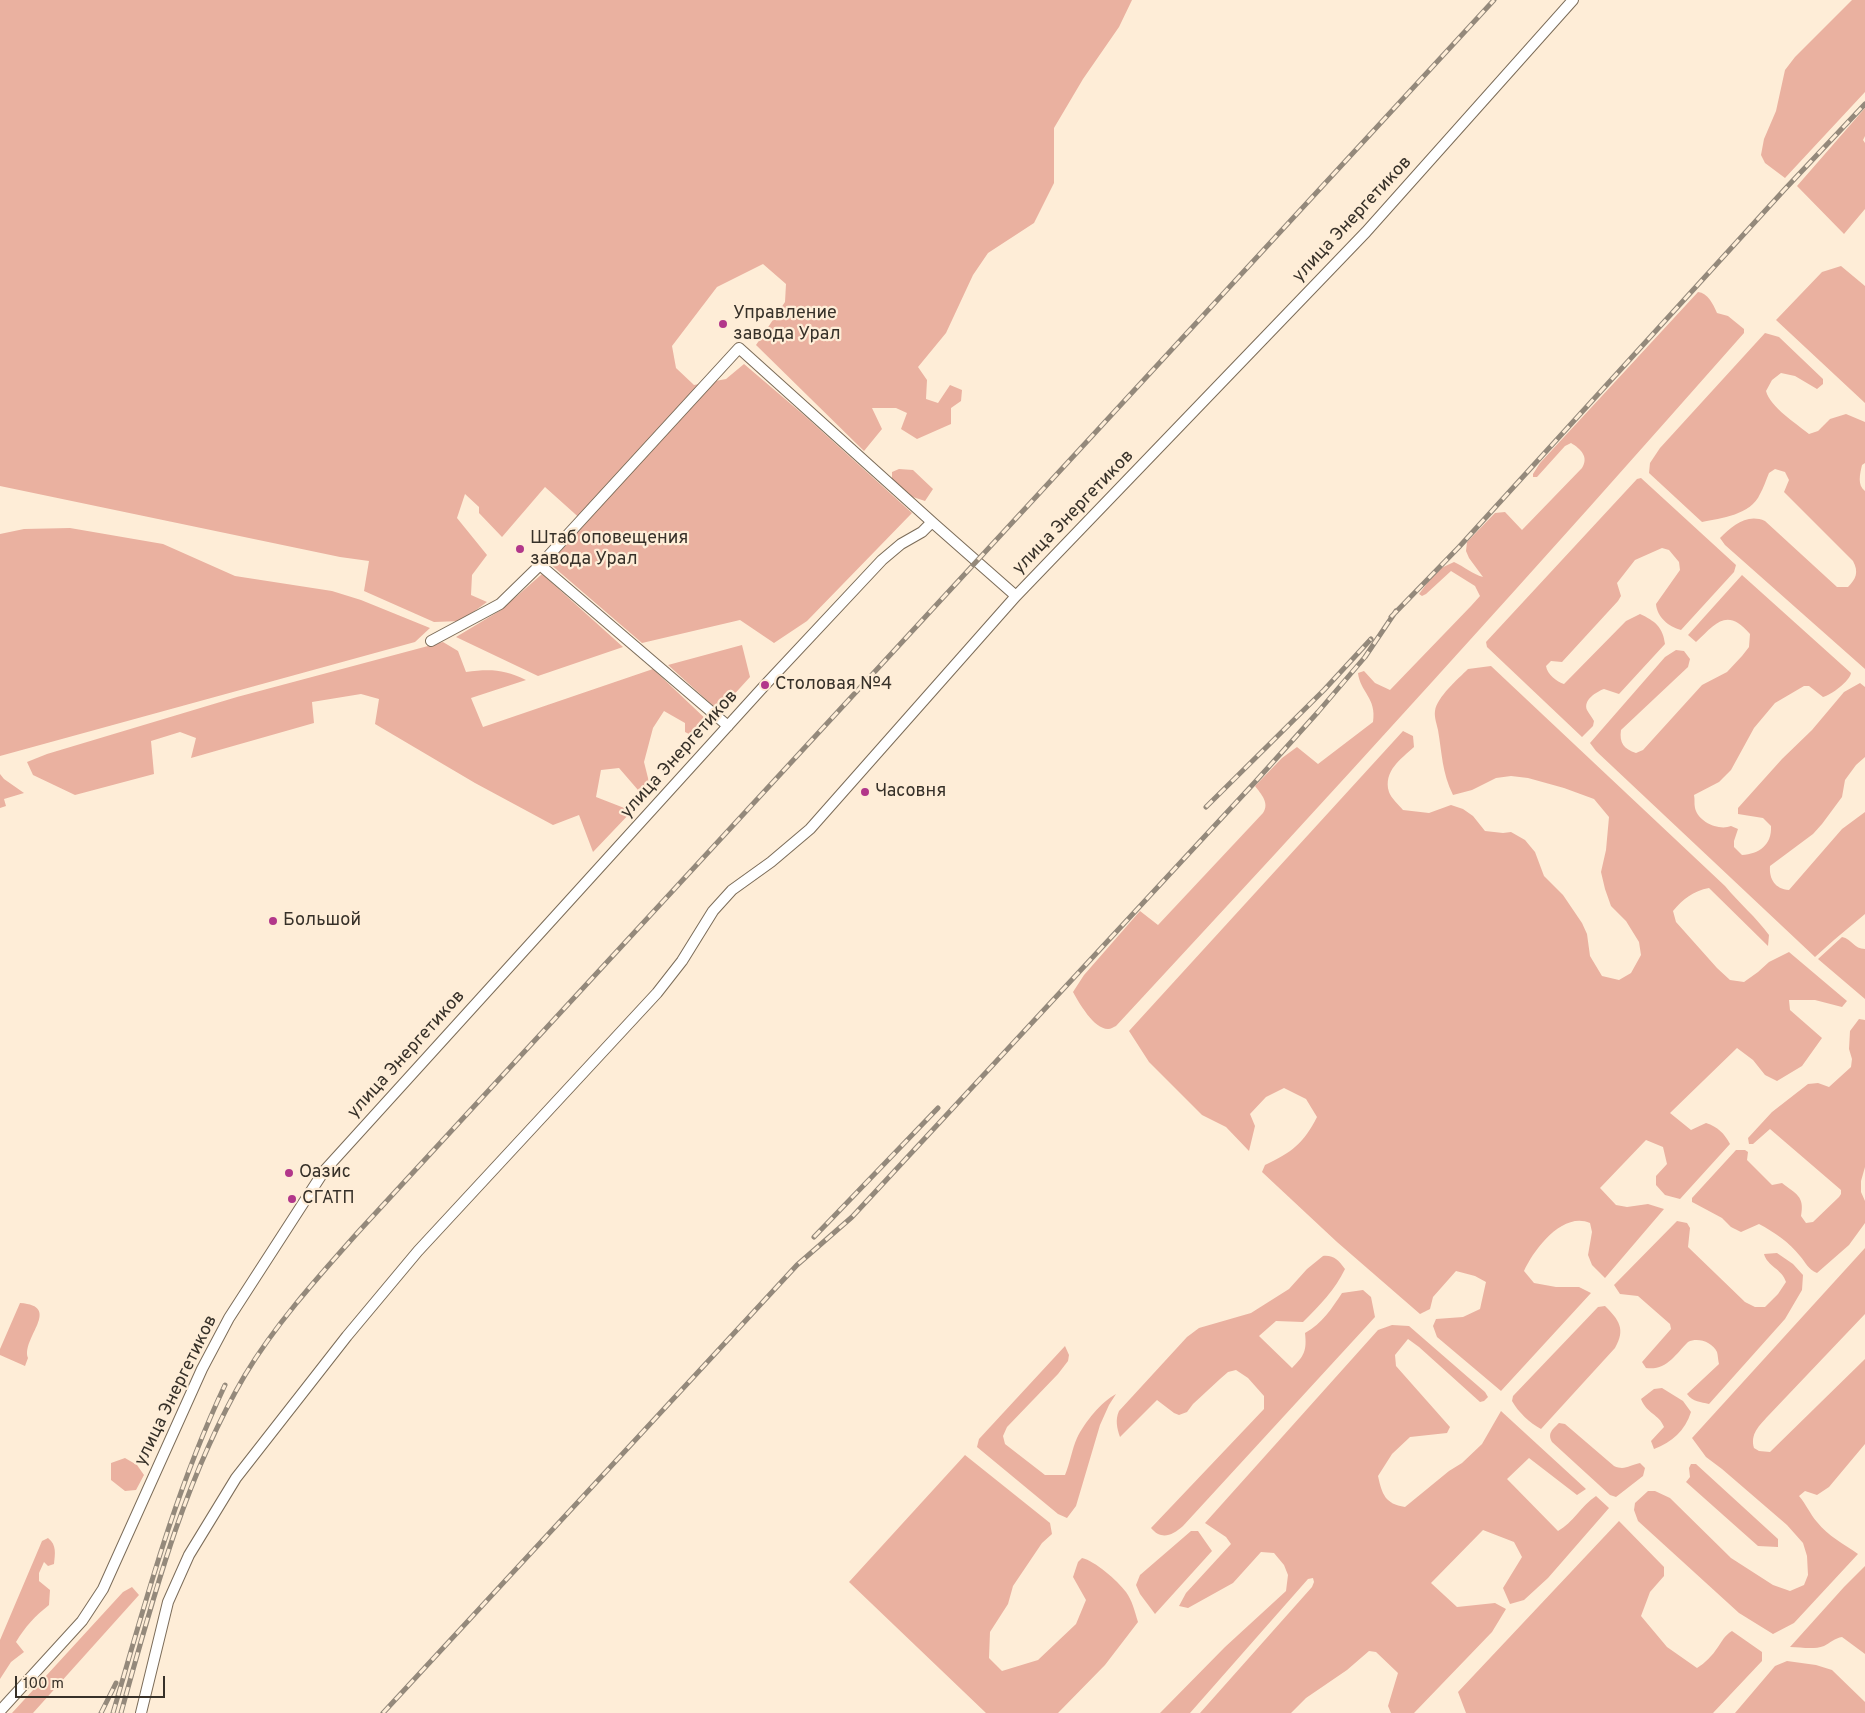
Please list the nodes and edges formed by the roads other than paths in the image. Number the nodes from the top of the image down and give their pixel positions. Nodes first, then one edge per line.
1 (1573, 0) edge
2 (932, 522) junction
3 (540, 565) junction
4 (1016, 596) junction
5 (431, 641) dead end
6 (728, 726) junction
7 (0, 1711) edge
8 (141, 1713) edge

1 - 4 street, улица Энергетиков
2 - 3 street
2 - 4 street, улица Энергетиков
2 - 6 street, улица Энергетиков
3 - 5 street
3 - 6 street
4 - 8 street
6 - 7 street, улица Энергетиков

